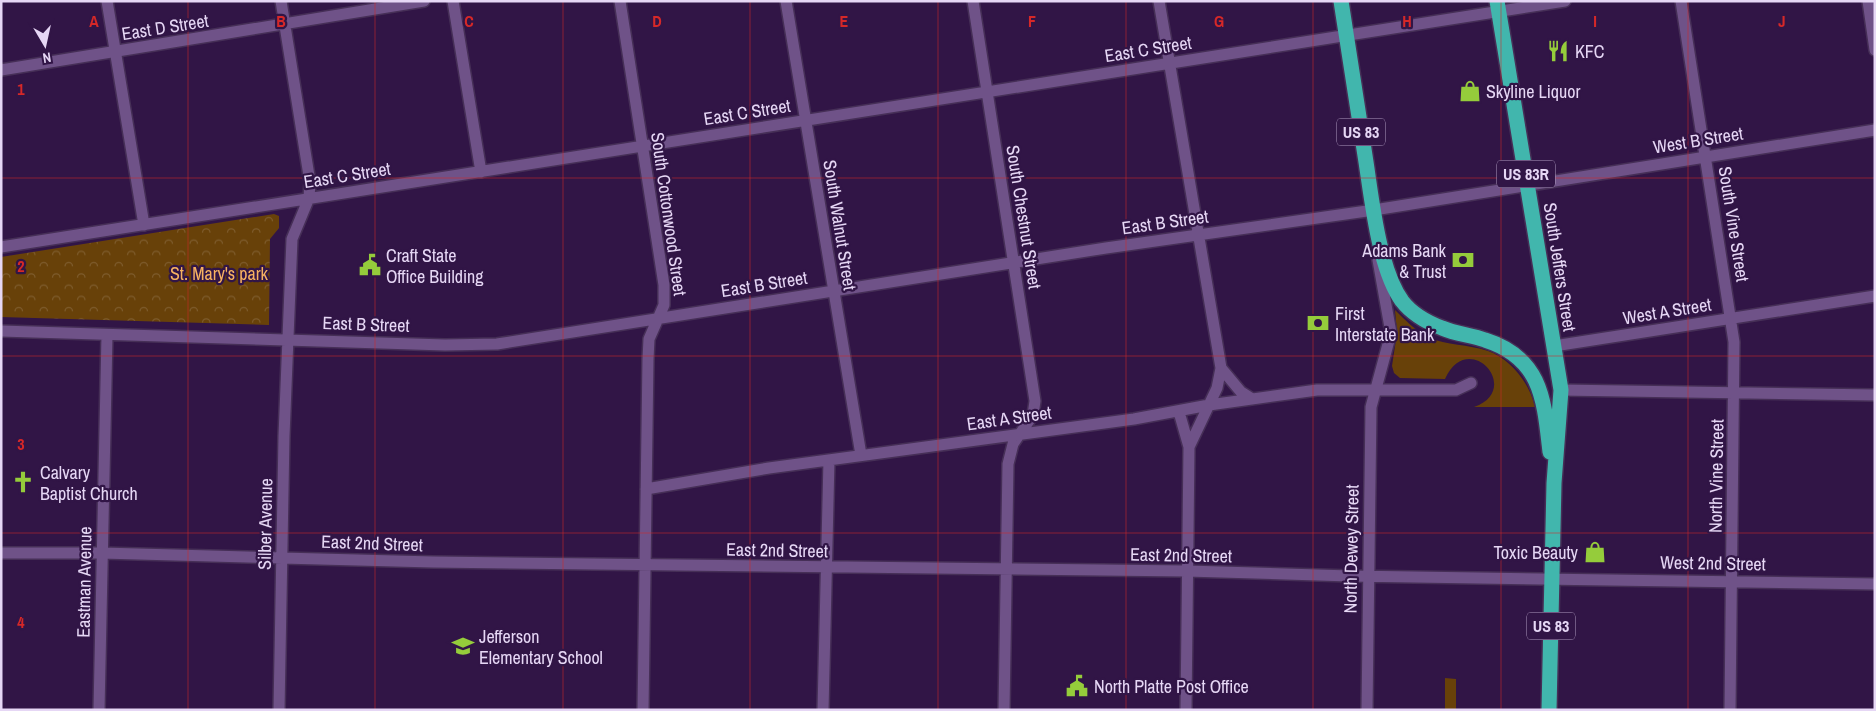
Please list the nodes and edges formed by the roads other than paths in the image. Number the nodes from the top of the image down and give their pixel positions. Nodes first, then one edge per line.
1 (106, 1) edge
2 (281, 1) edge
3 (424, 1) edge
4 (453, 1) edge
5 (620, 1) edge
6 (786, 1) edge
7 (973, 1) edge
8 (1159, 1) edge
9 (1341, 1) edge
10 (1565, 1) edge
11 (1681, 1) edge
12 (1868, 1) edge
13 (1498, 6) edge
14 (285, 25) junction
15 (1346, 35) junction
16 (1875, 50) edge
17 (115, 53) junction
18 (1170, 64) junction
19 (1, 70) edge
20 (988, 92) junction
21 (805, 120) junction
22 (1875, 130) edge
23 (643, 146) junction
24 (1706, 157) junction
25 (481, 172) junction
26 (1527, 185) junction
27 (309, 198) junction
28 (1374, 210) junction
29 (144, 226) junction
30 (1199, 234) junction
31 (1380, 240) junction
32 (1, 247) edge
33 (1014, 262) junction
34 (834, 291) junction
35 (1875, 296) edge
36 (1732, 318) junction
37 (657, 319) junction
38 (1, 331) edge
39 (107, 335) junction
40 (287, 340) junction
41 (1554, 346) junction
42 (1221, 368) junction
43 (1471, 383) dead end
44 (1377, 390) junction
45 (1561, 390) junction
46 (1735, 393) junction
47 (1875, 395) edge
48 (1252, 399) junction
49 (1209, 405) junction
50 (1179, 412) junction
51 (1020, 434) junction
52 (1189, 447) junction
53 (861, 455) junction
54 (829, 460) junction
55 (1554, 483) junction
56 (646, 489) junction
57 (1, 553) edge
58 (102, 553) junction
59 (282, 558) junction
60 (645, 565) junction
61 (827, 568) junction
62 (1006, 571) junction
63 (1187, 571) junction
64 (1368, 577) junction
65 (1551, 578) junction
66 (1732, 581) junction
67 (1875, 584) edge
68 (99, 710) edge
69 (279, 710) edge
70 (642, 710) edge
71 (823, 710) edge
72 (1004, 710) edge
73 (1186, 710) edge
74 (1367, 710) edge
75 (1549, 710) edge
76 (1730, 710) edge

1 - 17 street
2 - 14 street
3 - 14 street, East D Street
4 - 25 street
5 - 23 street, South Cottonwood Street
6 - 21 street, South Walnut Street
7 - 20 street, South Chestnut Street
8 - 18 street
9 - 15 highway, US 83
10 - 13 street, East C Street
11 - 24 street, South Vine Street
12 - 16 street
13 - 15 street, East C Street
13 - 26 highway, South Jeffers Street / US 83R
14 - 17 street, East D Street
14 - 27 street
15 - 18 street, East C Street
15 - 28 highway, US 83
17 - 19 street, East D Street
17 - 29 street
18 - 20 street, East C Street
18 - 30 street
20 - 21 street, East C Street
20 - 33 street, South Chestnut Street
21 - 23 street, East C Street
21 - 34 street, South Walnut Street
22 - 24 street, West B Street
23 - 25 street, East C Street
23 - 37 street, South Cottonwood Street
24 - 26 street, West B Street
24 - 36 street, South Vine Street
25 - 27 street, East C Street
26 - 28 street, East B Street
26 - 41 highway, South Jeffers Street / US 83R
27 - 29 street, East C Street
27 - 40 street, Silber Avenue
28 - 30 street, East B Street
28 - 31 highway, US 83
29 - 32 street, East C Street
30 - 33 street, East B Street
30 - 42 street
31 - 44 street, North Dewey Street
31 - 55 highway, US 83
33 - 34 street, East B Street
33 - 51 street, South Chestnut Street
34 - 37 street, East B Street
34 - 53 street, South Walnut Street
35 - 36 street, West A Street
36 - 41 street, West A Street
36 - 46 street, South Vine Street
37 - 40 street, East B Street
37 - 56 street, South Cottonwood Street
38 - 39 street, East B Street
39 - 40 street, East B Street
39 - 58 street, Eastman Avenue
40 - 59 street, Silber Avenue
41 - 45 highway, South Jeffers Street / US 83R
42 - 48 street
42 - 49 street
43 - 44 street, East A Street
44 - 48 street, East A Street
44 - 64 street, North Dewey Street
45 - 46 street
45 - 55 highway, US 83R
46 - 47 street
46 - 66 street, North Vine Street
48 - 49 street, East A Street
49 - 50 street, East A Street
49 - 52 street
50 - 51 street, East A Street
50 - 52 street
51 - 53 street, East A Street
51 - 62 street, South Chestnut Street
52 - 63 street
53 - 54 street, East A Street
54 - 56 street, East A Street
54 - 61 street
55 - 65 highway, US 83
56 - 60 street, South Cottonwood Street
57 - 58 street, East 2nd Street
58 - 59 street, East 2nd Street
58 - 68 street, Eastman Avenue
59 - 60 street, East 2nd Street
59 - 69 street, Silber Avenue
60 - 61 street, East 2nd Street
60 - 70 street, South Cottonwood Street
61 - 62 street, East 2nd Street
61 - 71 street
62 - 63 street, East 2nd Street
62 - 72 street, South Chestnut Street
63 - 64 street, East 2nd Street
63 - 73 street
64 - 65 street, East 2nd Street
64 - 74 street, North Dewey Street
65 - 66 street, West 2nd Street
65 - 75 highway, US 83
66 - 67 street, West 2nd Street
66 - 76 street, North Vine Street

